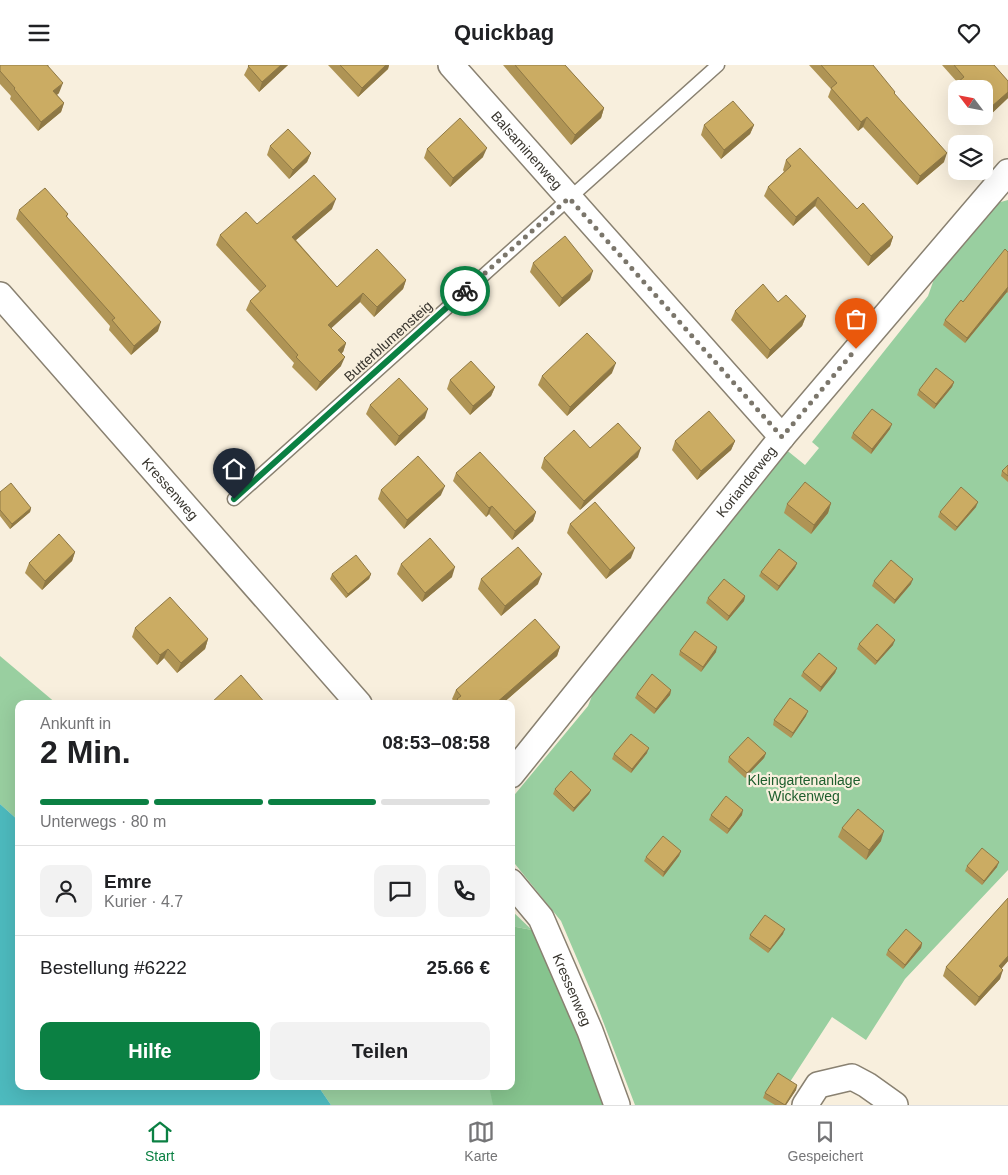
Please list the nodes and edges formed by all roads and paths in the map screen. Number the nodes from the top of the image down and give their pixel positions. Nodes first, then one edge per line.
1 (450, 65) edge
2 (718, 65) edge
3 (1008, 172) edge
4 (569, 198) junction
5 (0, 295) edge
6 (782, 437) junction
7 (234, 499) dead end
8 (355, 700) edge
9 (515, 770) edge
10 (515, 887) edge
11 (616, 1105) edge
12 (804, 1105) edge
13 (895, 1105) edge

1 - 4 street, Balsaminenweg
2 - 4 lane, Butterblumensteig
3 - 6 street, Korianderweg
4 - 6 street, Balsaminenweg
4 - 7 lane, Butterblumensteig
5 - 8 street, Kressenweg
6 - 9 street, Korianderweg
10 - 11 street, Kressenweg
12 - 13 street

